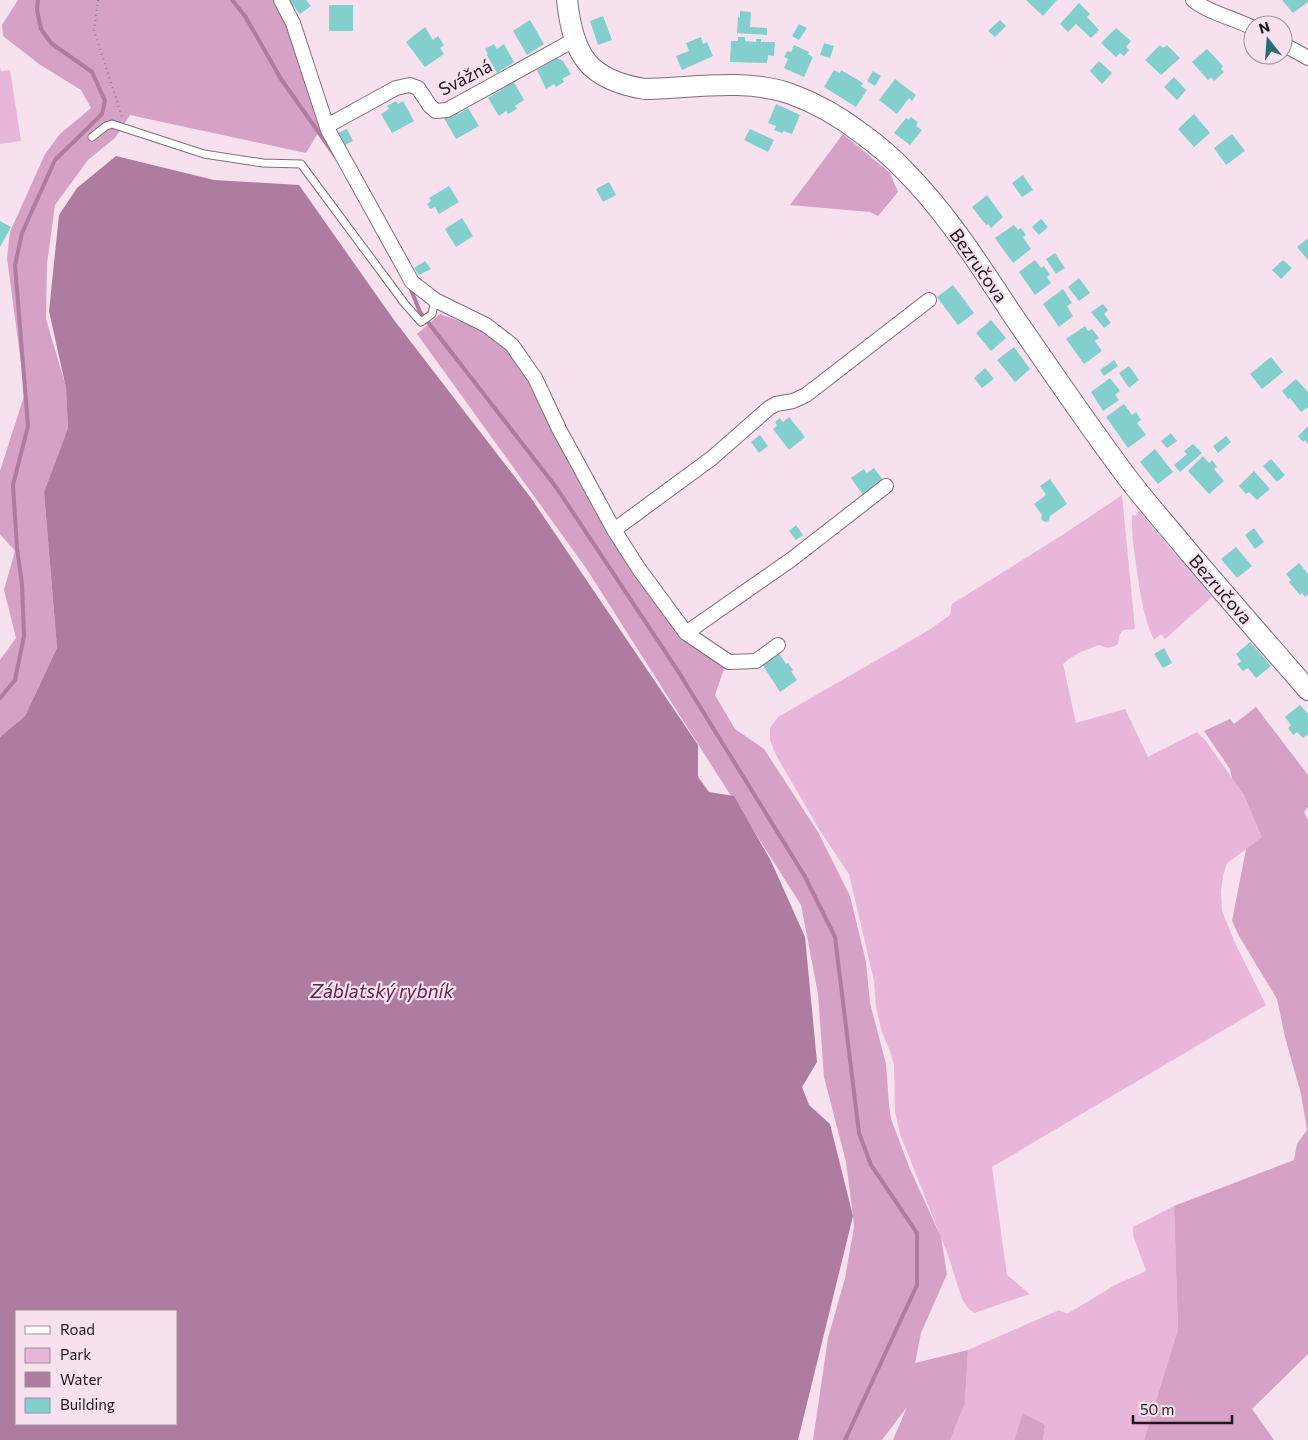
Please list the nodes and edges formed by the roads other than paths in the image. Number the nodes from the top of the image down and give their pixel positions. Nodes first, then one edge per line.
1 (281, 0) edge
2 (566, 0) edge
3 (1193, 0) edge
4 (1243, 23) edge
5 (574, 40) junction
6 (1293, 50) edge
7 (1308, 58) edge
8 (327, 126) junction
9 (92, 136) dead end
10 (435, 300) junction
11 (929, 300) dead end
12 (886, 486) dead end
13 (614, 530) junction
14 (686, 633) junction
15 (778, 645) dead end
16 (1308, 690) edge

1 - 8 street
2 - 5 main road, Bezručova
3 - 4 street
5 - 8 street, Svážná
5 - 16 main road, Bezručova
6 - 7 street
8 - 10 street
9 - 10 lane
10 - 13 street
11 - 13 street
12 - 14 street
13 - 14 street
14 - 15 street

